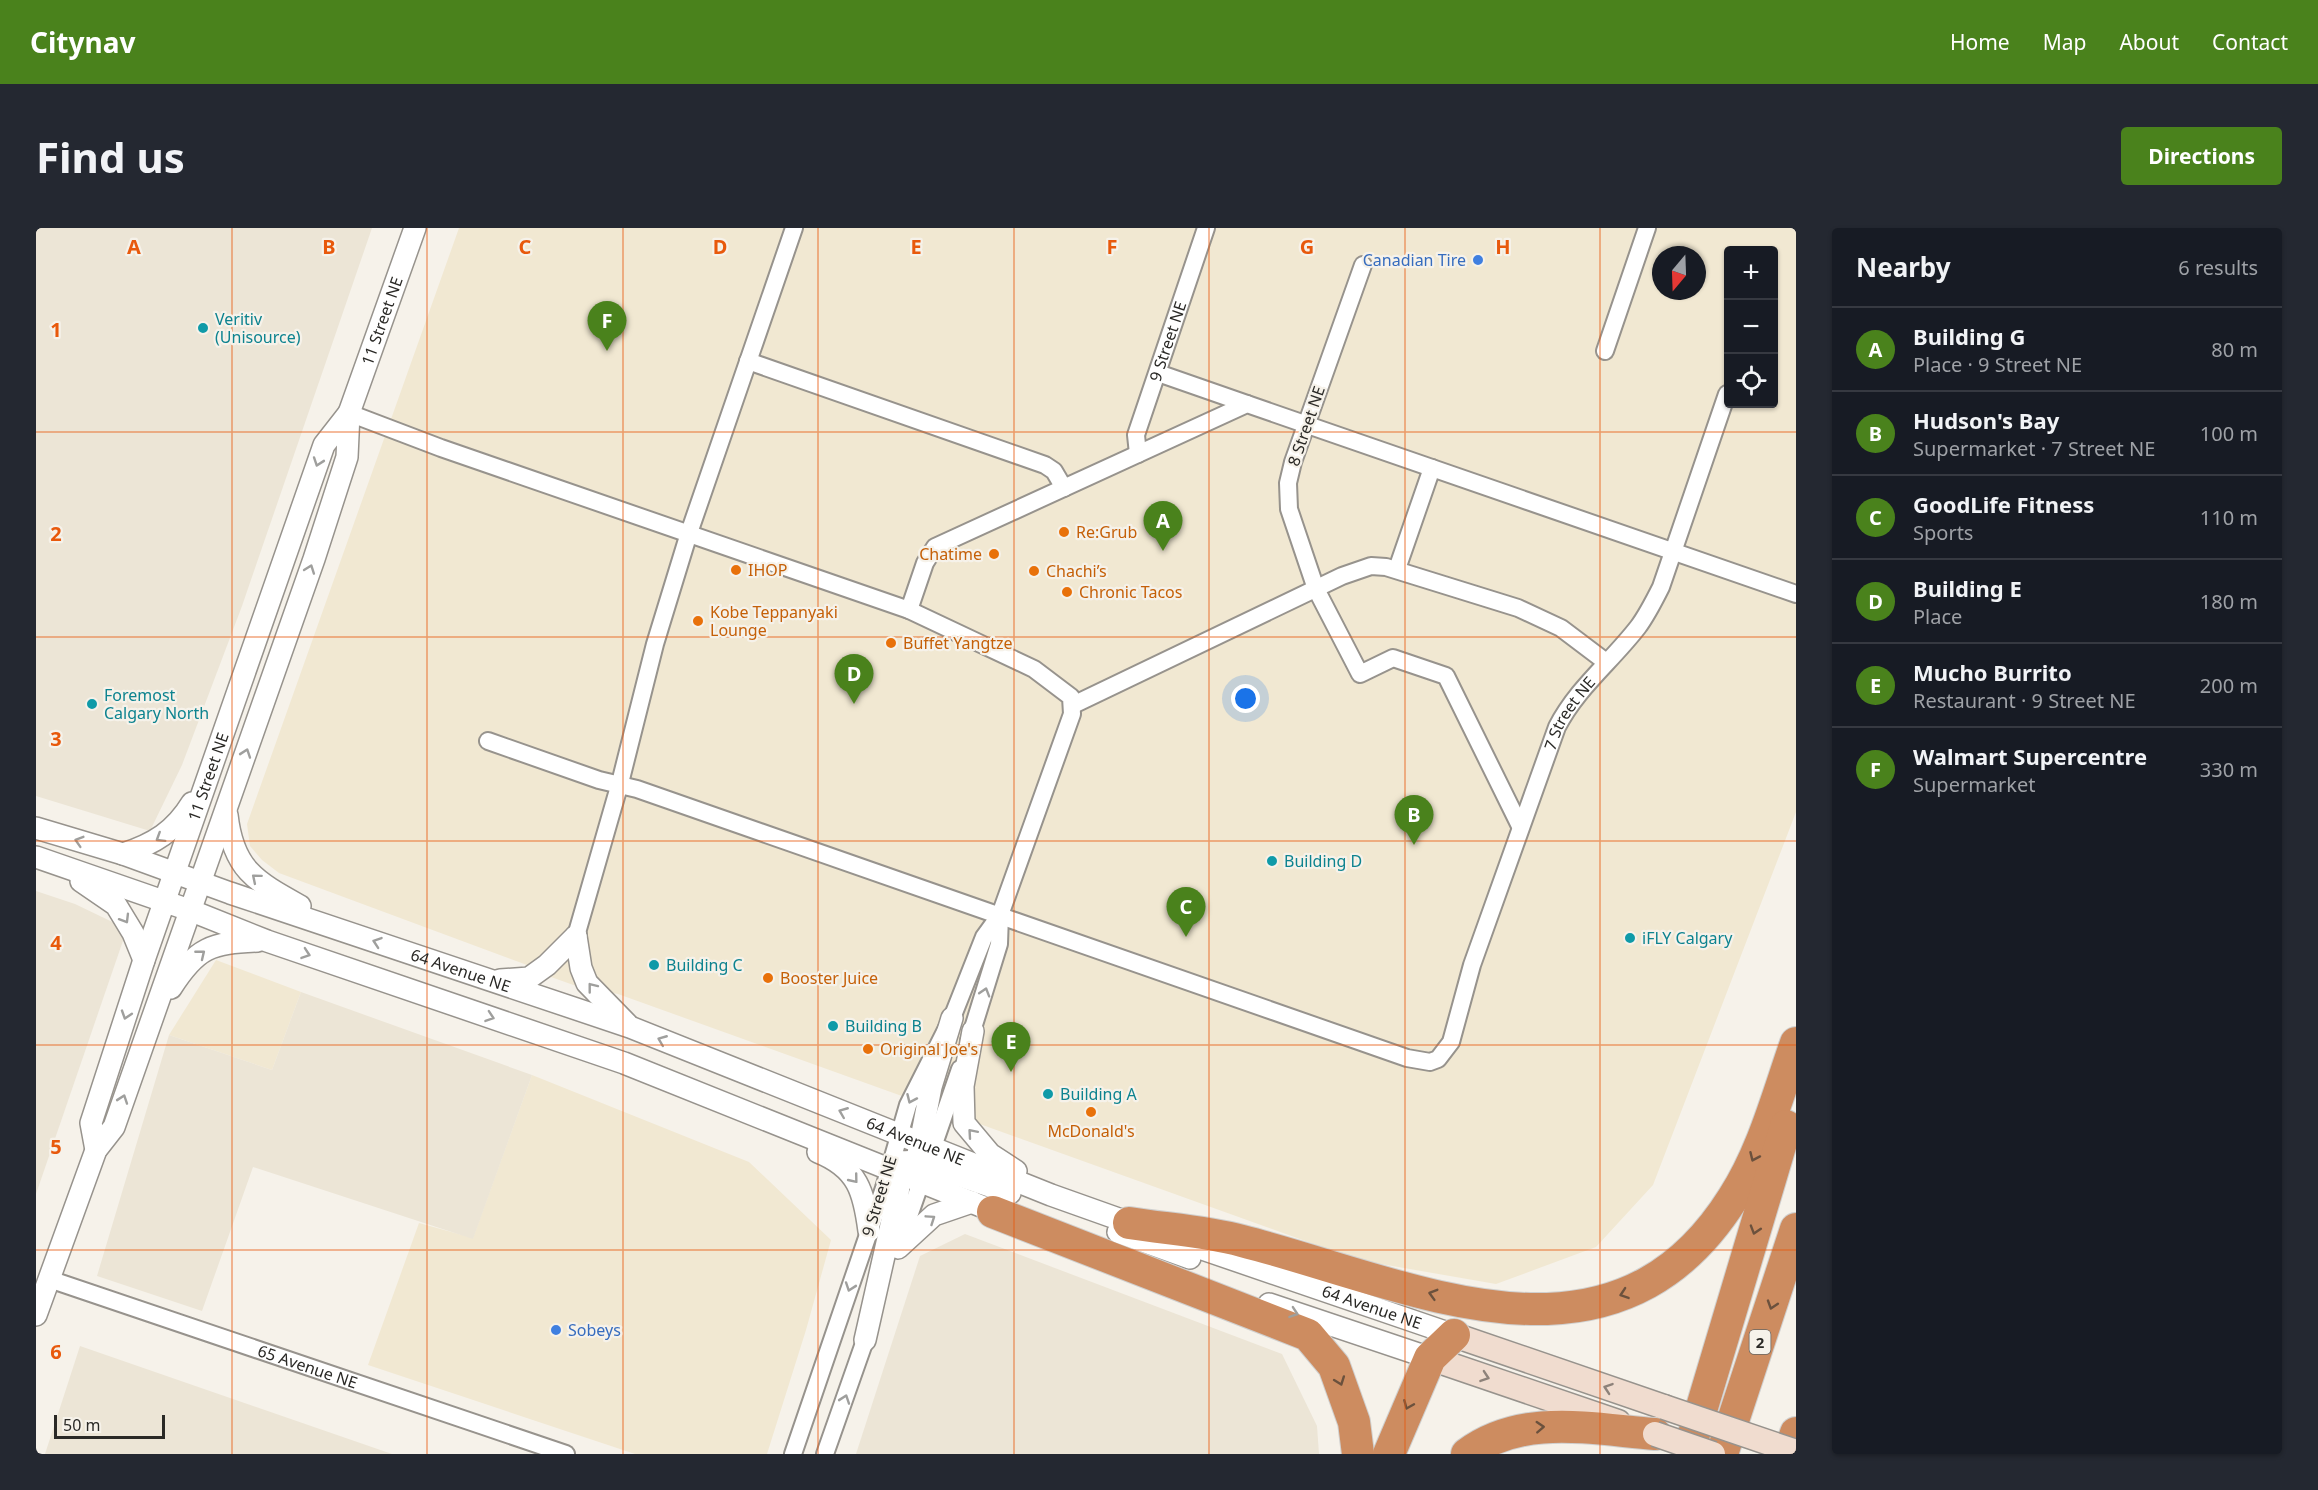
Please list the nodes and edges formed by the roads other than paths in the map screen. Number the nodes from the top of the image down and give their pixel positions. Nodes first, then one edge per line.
1 (415, 228) edge
2 (794, 228) edge
3 (1206, 228) edge
4 (1647, 228) edge
5 (1363, 265) dead end
6 (1605, 351) dead end
7 (748, 361) junction
8 (1158, 373) junction
9 (1724, 403) edge
10 (1247, 404) junction
11 (349, 413) junction
12 (1306, 425) junction
13 (1138, 454) junction
14 (1432, 468) junction
15 (1064, 488) junction
16 (689, 533) junction
17 (1673, 550) junction
18 (1397, 569) junction
19 (1316, 589) junction
20 (1796, 594) edge
21 (909, 610) junction
22 (259, 633) junction
23 (1606, 662) junction
24 (1073, 705) junction
25 (488, 741) dead end
26 (209, 776) junction
27 (620, 783) junction
28 (227, 808) junction
29 (1520, 826) junction
30 (36, 828) edge
31 (123, 854) junction
32 (40, 859) edge
33 (189, 877) junction
34 (165, 902) junction
35 (192, 911) junction
36 (1000, 915) junction
37 (342, 930) junction
38 (576, 936) junction
39 (267, 941) junction
40 (144, 960) junction
41 (492, 981) junction
42 (152, 1016) junction
43 (952, 1018) junction
44 (630, 1027) junction
45 (973, 1031) junction
46 (1796, 1042) edge
47 (675, 1084) junction
48 (1796, 1094) edge
49 (898, 1134) junction
50 (96, 1150) junction
51 (913, 1163) junction
52 (1051, 1195) junction
53 (983, 1207) junction
54 (1129, 1223) junction
55 (1796, 1229) edge
56 (869, 1231) junction
57 (898, 1248) junction
58 (49, 1279) junction
59 (1370, 1306) junction
60 (36, 1315) edge
61 (1454, 1335) junction
62 (865, 1340) junction
63 (1430, 1358) junction
64 (1659, 1421) junction
65 (1796, 1433) edge
66 (1796, 1452) edge
67 (566, 1454) edge
68 (793, 1454) edge
69 (825, 1454) edge
70 (1358, 1454) edge
71 (1389, 1454) edge
72 (1467, 1454) edge
73 (1688, 1454) edge
74 (1713, 1454) edge
75 (1722, 1454) edge
76 (1789, 1454) edge

1 - 11 street, 11 Street NE
2 - 7 street
3 - 8 street, 9 Street NE
4 - 6 street
5 - 12 street, 8 Street NE
7 - 15 street
7 - 16 street
8 - 10 street
8 - 13 street, 9 Street NE
9 - 17 street, 7 Street NE
10 - 12 street
10 - 13 street
11 - 16 street
11 -> 22 street, 11 Street NE
28 -> 11 street, 11 Street NE
12 - 14 street
12 - 19 street, 8 Street NE
13 - 15 street
14 - 17 street
14 - 18 street
15 - 21 street
16 - 21 street
16 - 27 street
17 - 20 street
17 - 23 street, 7 Street NE
18 - 19 street
18 - 23 street
19 - 24 street
19 - 29 street, 8 Street NE
21 - 24 street
22 - 26 street, 11 Street NE
22 - 33 street
23 - 29 street, 7 Street NE
24 - 36 street, 9 Street NE
25 - 27 street
26 -> 31 street
26 - 33 street, 11 Street NE
27 - 36 street
27 - 38 street
28 - 33 street, 11 Street NE
37 -> 28 street
29 - 36 street, 7 Street NE
31 -> 30 street, 64 Avenue NE
31 - 33 street, 64 Avenue NE
32 - 34 street, 64 Avenue NE
32 -> 40 street
33 - 34 street, 11 Street NE
33 - 35 street
33 - 37 street, 64 Avenue NE
34 - 35 street, 64 Avenue NE
34 - 40 street, 11 Street NE
35 - 39 street, 64 Avenue NE
35 - 42 street, 11 Street NE
36 - 43 street, 9 Street NE
45 -> 36 street, 9 Street NE
41 -> 37 street, 64 Avenue NE
38 - 41 street
44 -> 38 street
42 -> 39 street
39 -> 47 street, 64 Avenue NE
40 -> 50 street, 11 Street NE
41 - 44 street, 64 Avenue NE
50 -> 42 street, 11 Street NE
43 -> 49 street, 9 Street NE
43 - 51 street
49 -> 44 street, 64 Avenue NE
45 - 51 street, 9 Street NE
52 -> 45 street
46 -> 54 highway
47 - 51 street, 64 Avenue NE
47 -> 56 street
48 -> 73 highway
49 - 51 street, 64 Avenue NE
49 - 51 street, 9 Street NE
50 - 58 street, 11 Street NE
51 - 52 street, 64 Avenue NE
51 - 53 street, 64 Avenue NE
51 - 56 street, 9 Street NE
51 - 57 street, 9 Street NE
51 - 59 street
51 - 62 street
52 - 54 street, 64 Avenue NE
57 -> 53 street
53 -> 63 street, 64 Avenue NE
53 -> 70 highway
54 - 59 street, 64 Avenue NE
55 -> 75 highway, 2
56 -> 68 street, 9 Street NE
57 - 62 street, 9 Street NE
58 - 60 street, 11 Street NE
58 - 67 street, 65 Avenue NE
59 - 61 street, 64 Avenue NE
61 - 63 highway
64 -> 61 main road, 64 Avenue NE
69 -> 62 street, 9 Street NE
63 -> 64 main road, 64 Avenue NE
63 -> 71 highway
64 - 66 main road, 64 Avenue NE, bridge
72 -> 64 highway
64 - 74 main road, 64 Avenue NE, bridge
65 - 76 highway

